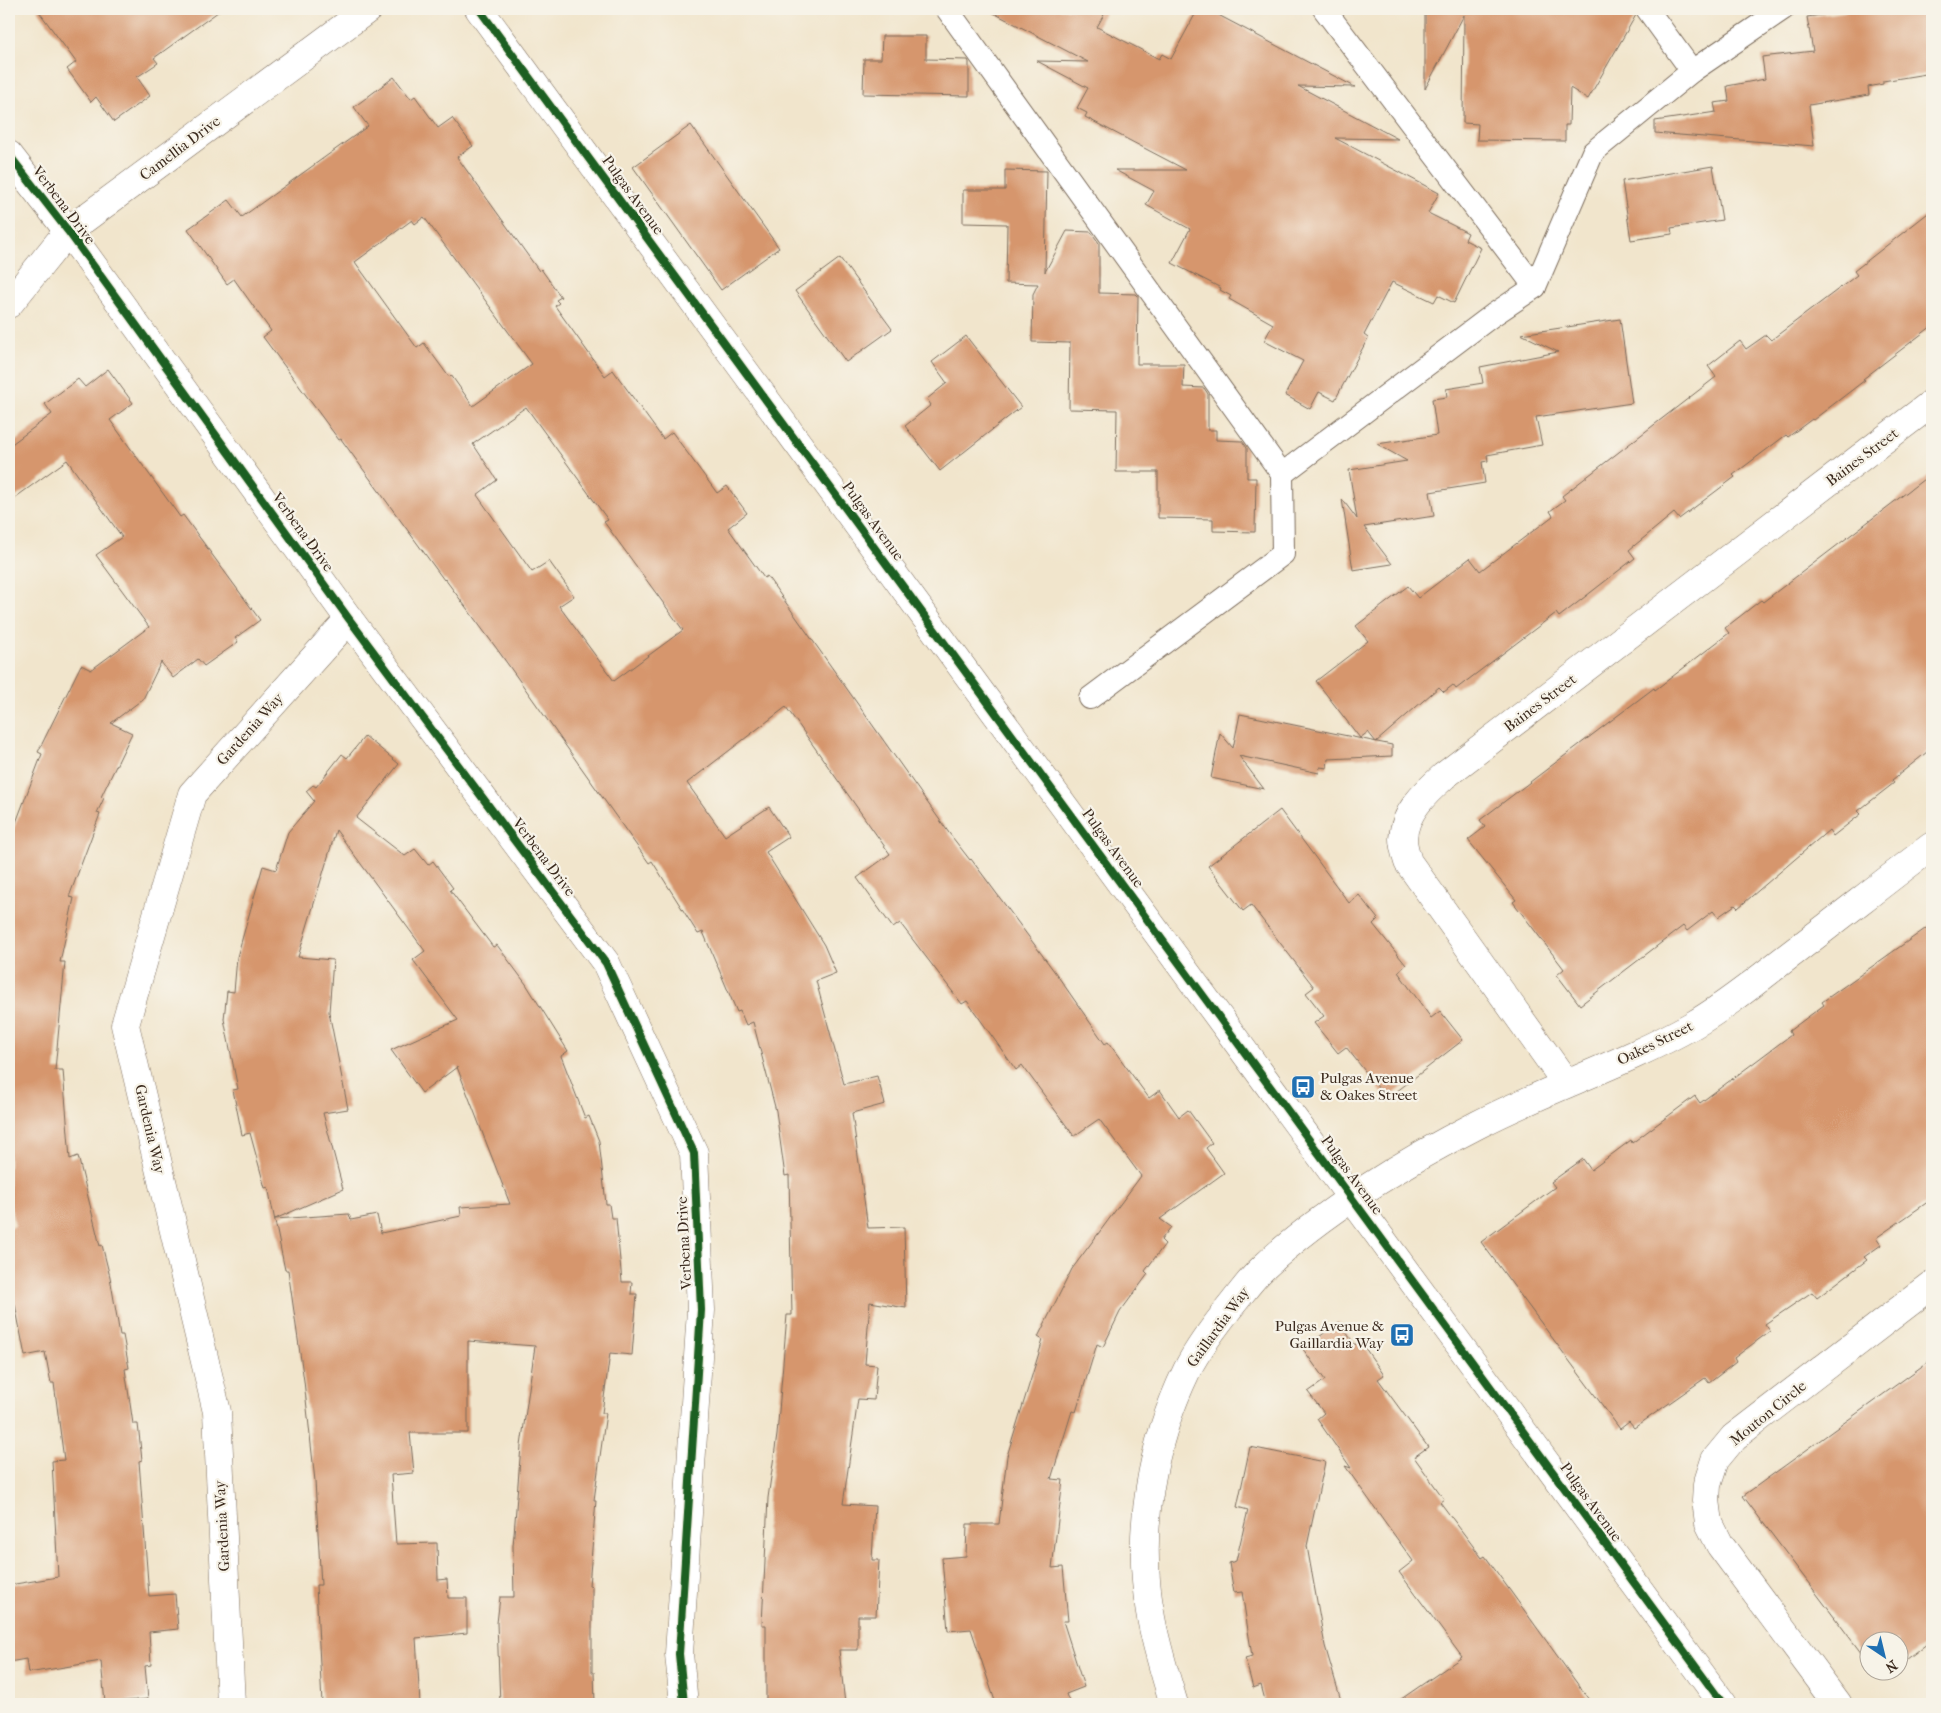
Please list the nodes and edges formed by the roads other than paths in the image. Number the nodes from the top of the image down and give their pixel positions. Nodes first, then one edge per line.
1 (368, 9) edge
2 (479, 9) edge
3 (947, 9) edge
4 (1324, 9) edge
5 (1647, 9) edge
6 (1783, 9) edge
7 (1692, 71) junction
8 (9, 155) edge
9 (68, 231) junction
10 (1535, 286) junction
11 (9, 304) edge
12 (1932, 403) edge
13 (1282, 474) junction
14 (349, 619) junction
15 (1090, 698) dead end
16 (1932, 846) edge
17 (1566, 1083) junction
18 (1352, 1199) junction
19 (1932, 1285) edge
20 (230, 1704) edge
21 (684, 1704) edge
22 (1174, 1704) edge
23 (1723, 1704) edge
24 (1838, 1704) edge

1 - 9 street, Camellia Drive
2 - 18 street, Pulgas Avenue
3 - 13 lane
4 - 10 lane
5 - 7 lane
6 - 7 lane
7 - 10 lane
8 - 9 street, Verbena Drive
9 - 11 street, Camellia Drive
9 - 14 street, Verbena Drive
10 - 13 lane
12 - 17 street, Baines Street
13 - 15 lane
14 - 20 street, Gardenia Way
14 - 21 street, Verbena Drive
16 - 17 street, Oakes Street
17 - 18 street, Oakes Street
18 - 22 street, Gaillardia Way
18 - 23 street, Pulgas Avenue
19 - 24 street, Mouton Circle

